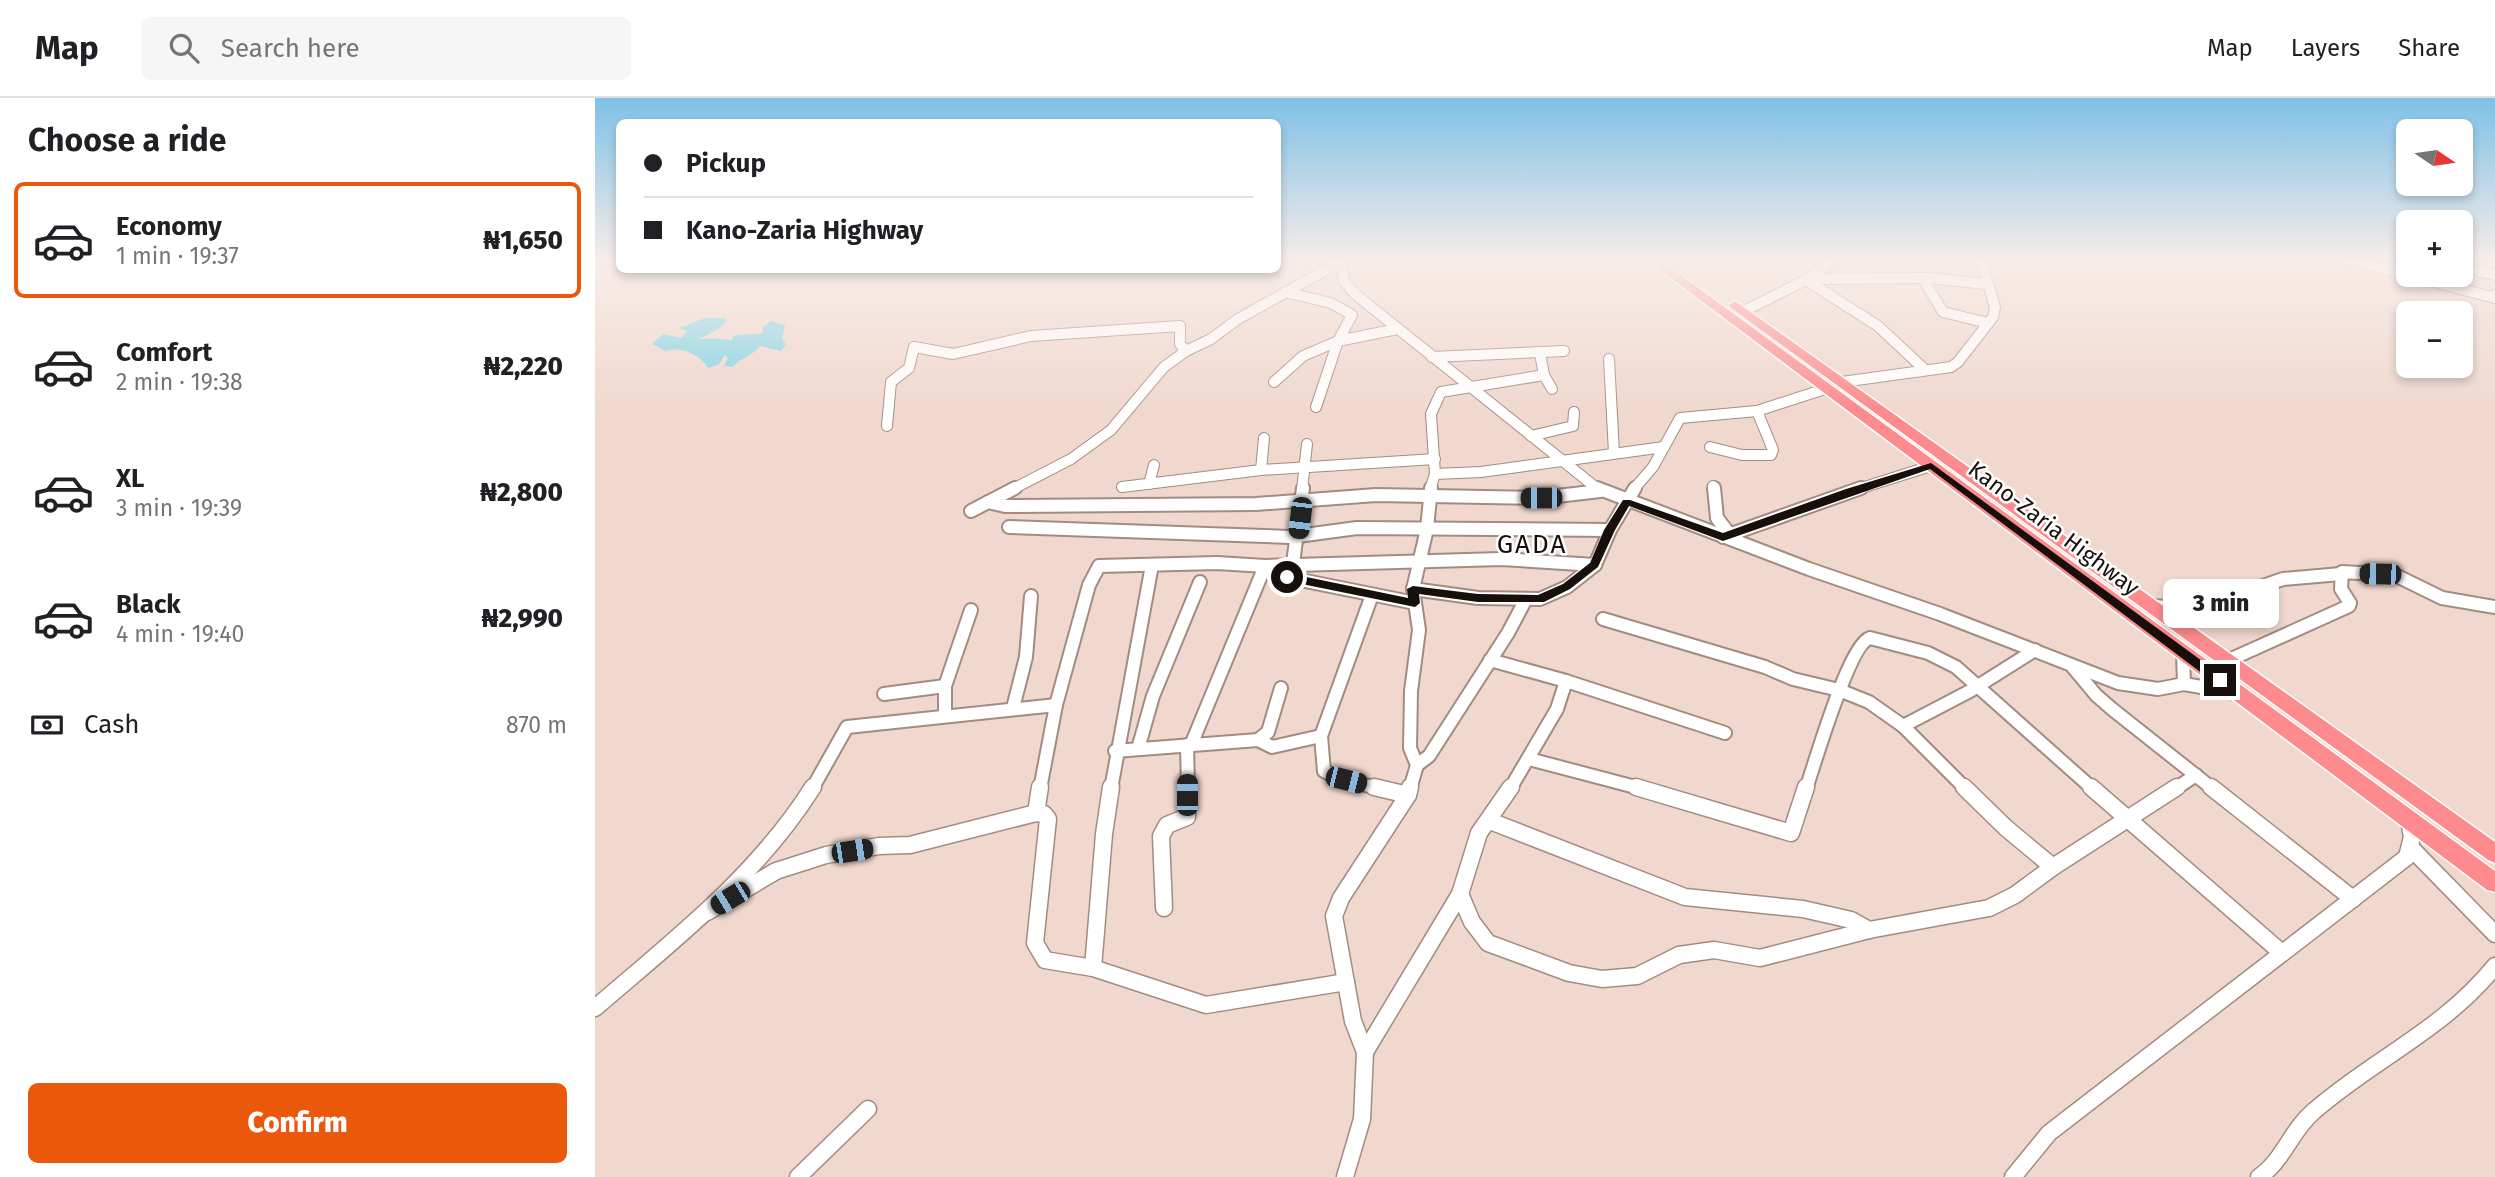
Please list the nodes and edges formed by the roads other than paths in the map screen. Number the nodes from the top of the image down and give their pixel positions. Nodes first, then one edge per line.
1 (1253, 310) edge
2 (1344, 310) edge
3 (1376, 310) edge
4 (1726, 310) edge
5 (1855, 310) edge
6 (1942, 310) edge
7 (1994, 310) edge
8 (1744, 311) edge
9 (1988, 323) junction
10 (1397, 329) junction
11 (1338, 341) junction
12 (1186, 351) junction
13 (1564, 351) dead end
14 (1540, 353) junction
15 (1431, 357) junction
16 (1609, 359) dead end
17 (1924, 369) junction
18 (1544, 374) junction
19 (1274, 382) dead end
20 (1835, 385) junction
21 (1471, 388) junction
22 (1552, 389) dead end
23 (1316, 407) dead end
24 (1757, 411) junction
25 (1574, 412) dead end
26 (887, 426) dead end
27 (1531, 436) junction
28 (1264, 438) dead end
29 (1307, 444) dead end
30 (1664, 447) junction
31 (1710, 447) dead end
32 (1614, 453) junction
33 (1436, 459) junction
34 (1564, 461) junction
35 (1154, 465) dead end
36 (1931, 466) junction
37 (1305, 467) junction
38 (1261, 470) junction
39 (1435, 474) junction
40 (1149, 484) junction
41 (1713, 486) dead end
42 (1122, 487) dead end
43 (1600, 491) junction
44 (1430, 496) junction
45 (988, 502) junction
46 (1302, 502) junction
47 (1626, 502) junction
48 (971, 511) dead end
49 (1009, 527) dead end
50 (1427, 528) junction
51 (1609, 530) junction
52 (1298, 534) junction
53 (1726, 536) junction
54 (2089, 560) junction
55 (1293, 563) junction
56 (1419, 563) junction
57 (1152, 565) junction
58 (1595, 565) junction
59 (2072, 569) junction
60 (1268, 570) junction
61 (2341, 574) junction
62 (1200, 582) dead end
63 (1413, 589) junction
64 (1372, 595) junction
65 (1031, 596) dead end
66 (1526, 599) junction
67 (1415, 603) junction
68 (2152, 606) junction
69 (2495, 607) edge
70 (971, 610) dead end
71 (1603, 619) dead end
72 (2035, 650) junction
73 (2183, 653) junction
74 (1490, 660) junction
75 (2227, 660) junction
76 (2070, 664) junction
77 (1566, 681) junction
78 (2184, 684) junction
79 (945, 686) junction
80 (1977, 687) junction
81 (1281, 688) dead end
82 (1839, 690) junction
83 (884, 694) dead end
84 (2238, 694) junction
85 (1056, 705) junction
86 (1013, 708) junction
87 (946, 715) junction
88 (1903, 726) junction
89 (1725, 733) dead end
90 (1321, 736) junction
91 (1258, 740) junction
92 (1189, 745) junction
93 (1138, 749) junction
94 (1115, 751) junction
95 (1529, 759) junction
96 (1417, 765) junction
97 (2196, 775) junction
98 (1408, 795) junction
99 (1036, 813) junction
100 (2130, 818) junction
101 (2409, 820) junction
102 (1490, 821) junction
103 (2411, 848) junction
104 (2495, 854) edge
105 (2053, 867) junction
106 (2495, 883) edge
107 (1459, 894) junction
108 (2353, 899) junction
109 (1164, 908) dead end
110 (707, 912) junction
111 (1869, 930) junction
112 (2495, 934) edge
113 (2282, 953) junction
114 (2495, 966) edge
115 (1093, 968) junction
116 (1346, 982) junction
117 (595, 1008) edge
118 (1365, 1052) junction
119 (868, 1109) dead end
120 (797, 1177) edge
121 (1345, 1177) edge
122 (2013, 1177) edge
123 (2259, 1177) edge

1 - 12 street
2 - 11 street
3 - 10 street
4 - 20 highway, Kano-Zaria Highway
5 - 17 street
6 - 9 street
7 - 9 street
8 - 20 highway, Kano-Zaria Highway
9 - 17 street
10 - 11 street
10 - 15 street
11 - 19 street
11 - 23 street
12 - 26 street
12 - 45 street
13 - 14 street
14 - 15 street
14 - 18 street
15 - 21 street
16 - 32 street
17 - 20 street
18 - 21 street
18 - 22 street
20 - 24 street
20 - 36 highway, Kano-Zaria Highway
20 - 54 highway, Kano-Zaria Highway
21 - 27 street
21 - 33 street
24 - 30 street
24 - 31 street
25 - 27 street
27 - 34 street
28 - 38 street
29 - 37 street
30 - 32 street
30 - 47 street
32 - 34 street
33 - 37 street
33 - 39 street
34 - 39 street
34 - 43 street
35 - 40 street
36 - 53 street
36 - 59 highway, Kano-Zaria Highway
37 - 38 street
37 - 46 street
38 - 40 street
39 - 44 street
40 - 42 street
41 - 53 street
43 - 44 street
43 - 47 street
44 - 46 street
44 - 50 street
45 - 46 street
45 - 48 street
46 - 52 street
47 - 51 street
47 - 53 street
49 - 52 street
50 - 51 street
50 - 52 street
50 - 56 street
51 - 58 street
52 - 55 street
53 - 72 street
54 - 59 highway
54 - 68 highway, Kano-Zaria Highway
55 - 56 street
55 - 60 street
56 - 58 street
56 - 63 street
57 - 60 street
57 - 85 street
57 - 94 street
58 - 66 street
59 - 73 highway, Kano-Zaria Highway
60 - 64 street
60 - 92 street
61 - 68 street
61 - 69 street
61 - 75 street
62 - 93 street
63 - 66 street
63 - 67 street
64 - 67 street
64 - 90 street
65 - 86 street
66 - 74 street
67 - 96 street
68 - 75 highway, Kano-Zaria Highway
70 - 79 street
71 - 82 street
72 - 76 street
72 - 80 street
73 - 78 street
73 - 84 highway, Kano-Zaria Highway
74 - 77 street
74 - 96 street
75 - 104 highway, Kano-Zaria Highway
76 - 78 street
76 - 97 street
77 - 89 street
77 - 95 street
78 - 84 street
79 - 83 street
79 - 87 street
80 - 82 street
80 - 88 street
80 - 100 street
81 - 91 street
82 - 88 street
82 - 95 street
84 - 101 highway, Kano-Zaria Highway
85 - 86 street
85 - 99 street
86 - 87 street
87 - 110 street
88 - 105 street
90 - 91 street
90 - 98 street
91 - 92 street
92 - 93 street
92 - 109 street
93 - 94 street
94 - 115 street
95 - 102 street
96 - 98 street
97 - 100 street
97 - 108 street
98 - 116 street
99 - 110 street
99 - 115 street
100 - 105 street
100 - 113 street
101 - 103 street
101 - 106 highway, Kano-Zaria Highway
102 - 107 street
102 - 111 street
103 - 108 street
103 - 112 street
105 - 111 street
107 - 111 street
107 - 118 street
108 - 113 street
110 - 117 street
113 - 122 street
114 - 123 street
115 - 116 street
116 - 118 street
118 - 121 street
119 - 120 street

